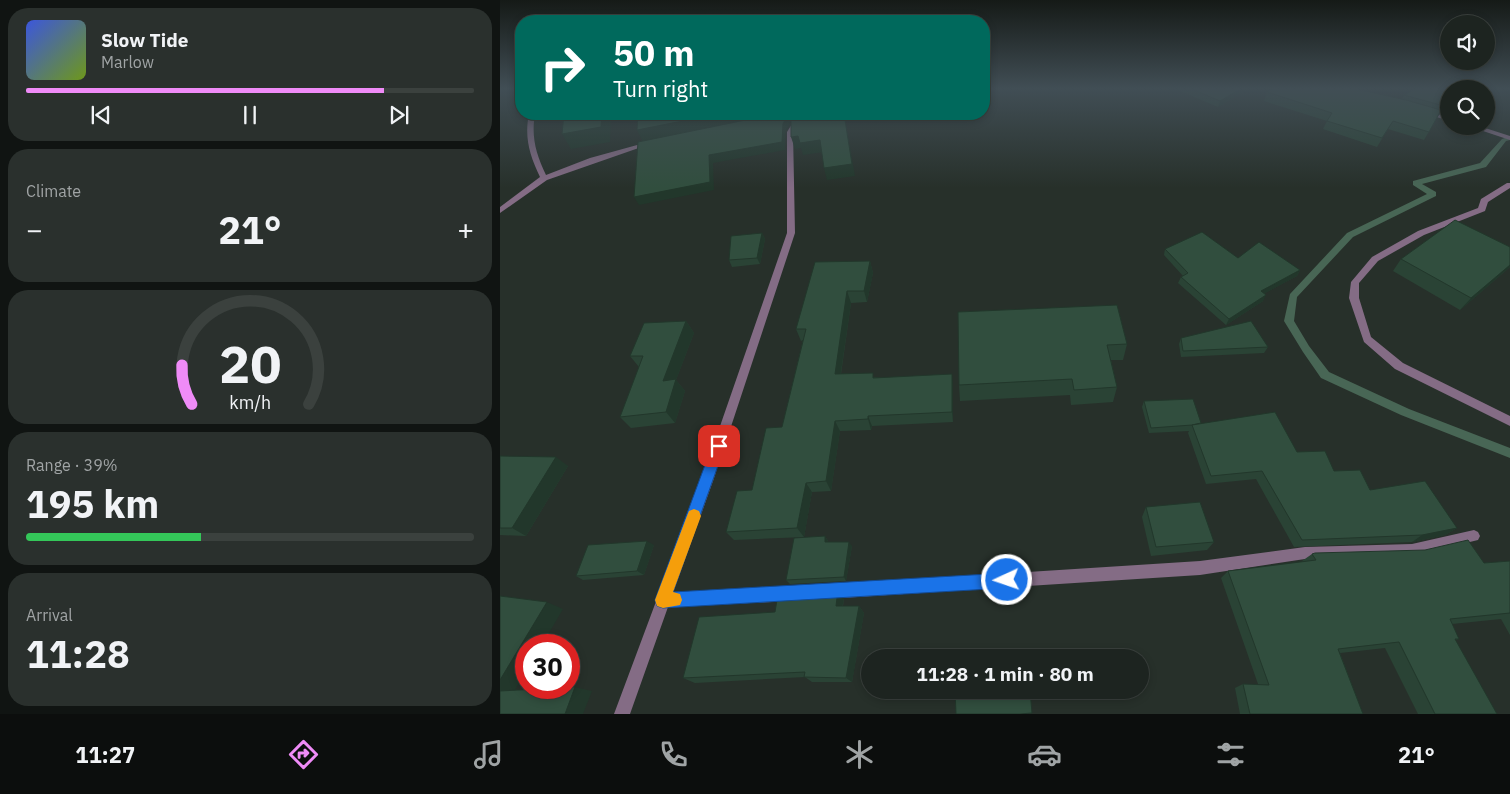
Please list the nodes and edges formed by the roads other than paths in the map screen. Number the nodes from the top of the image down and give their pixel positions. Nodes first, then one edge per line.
1 (531, 121) edge
2 (795, 121) edge
3 (1495, 133) edge
4 (1510, 138) edge
5 (661, 141) edge
6 (544, 178) junction
7 (1510, 185) edge
8 (500, 211) edge
9 (1510, 421) edge
10 (1474, 536) dead end
11 (663, 600) junction
12 (622, 714) edge

1 - 6 street
2 - 11 street
3 - 4 street
5 - 6 street
6 - 8 street
7 - 9 street
10 - 11 street
11 - 12 street

